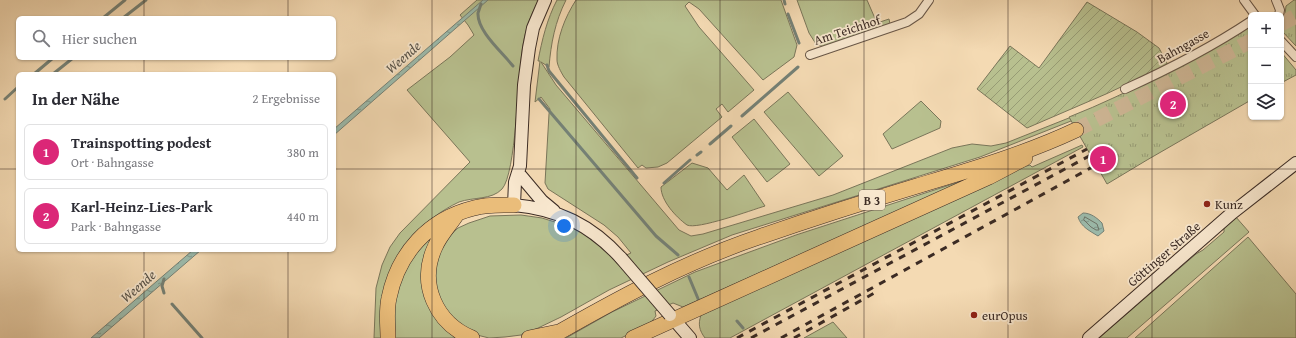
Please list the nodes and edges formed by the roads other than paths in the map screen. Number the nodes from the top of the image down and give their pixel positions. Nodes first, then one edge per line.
1 (545, 0) edge
2 (929, 0) edge
3 (1244, 0) edge
4 (1276, 0) edge
5 (1253, 12) edge
6 (1280, 12) edge
7 (1248, 23) edge
8 (1284, 44) edge
9 (810, 55) dead end
10 (1296, 57) edge
11 (1125, 90) dead end
12 (1296, 163) edge
13 (520, 171) junction
14 (516, 205) junction
15 (457, 214) junction
16 (558, 214) junction
17 (672, 317) junction
18 (555, 335) edge
19 (388, 338) edge
20 (472, 338) edge
21 (529, 338) edge
22 (633, 338) edge
23 (690, 338) edge
24 (1090, 338) edge

1 - 13 main road
2 - 9 street, Am Teichhof
3 - 5 street
4 - 6 street
7 - 11 street, Bahngasse
8 - 10 street
12 - 24 main road, Göttinger Straße
13 - 14 main road
13 - 16 main road
14 - 15 highway
14 - 16 main road
15 - 19 highway
15 - 20 highway
16 - 17 main road, bridge
17 - 18 highway, B 3
17 - 22 highway
17 - 23 main road
18 - 21 highway

